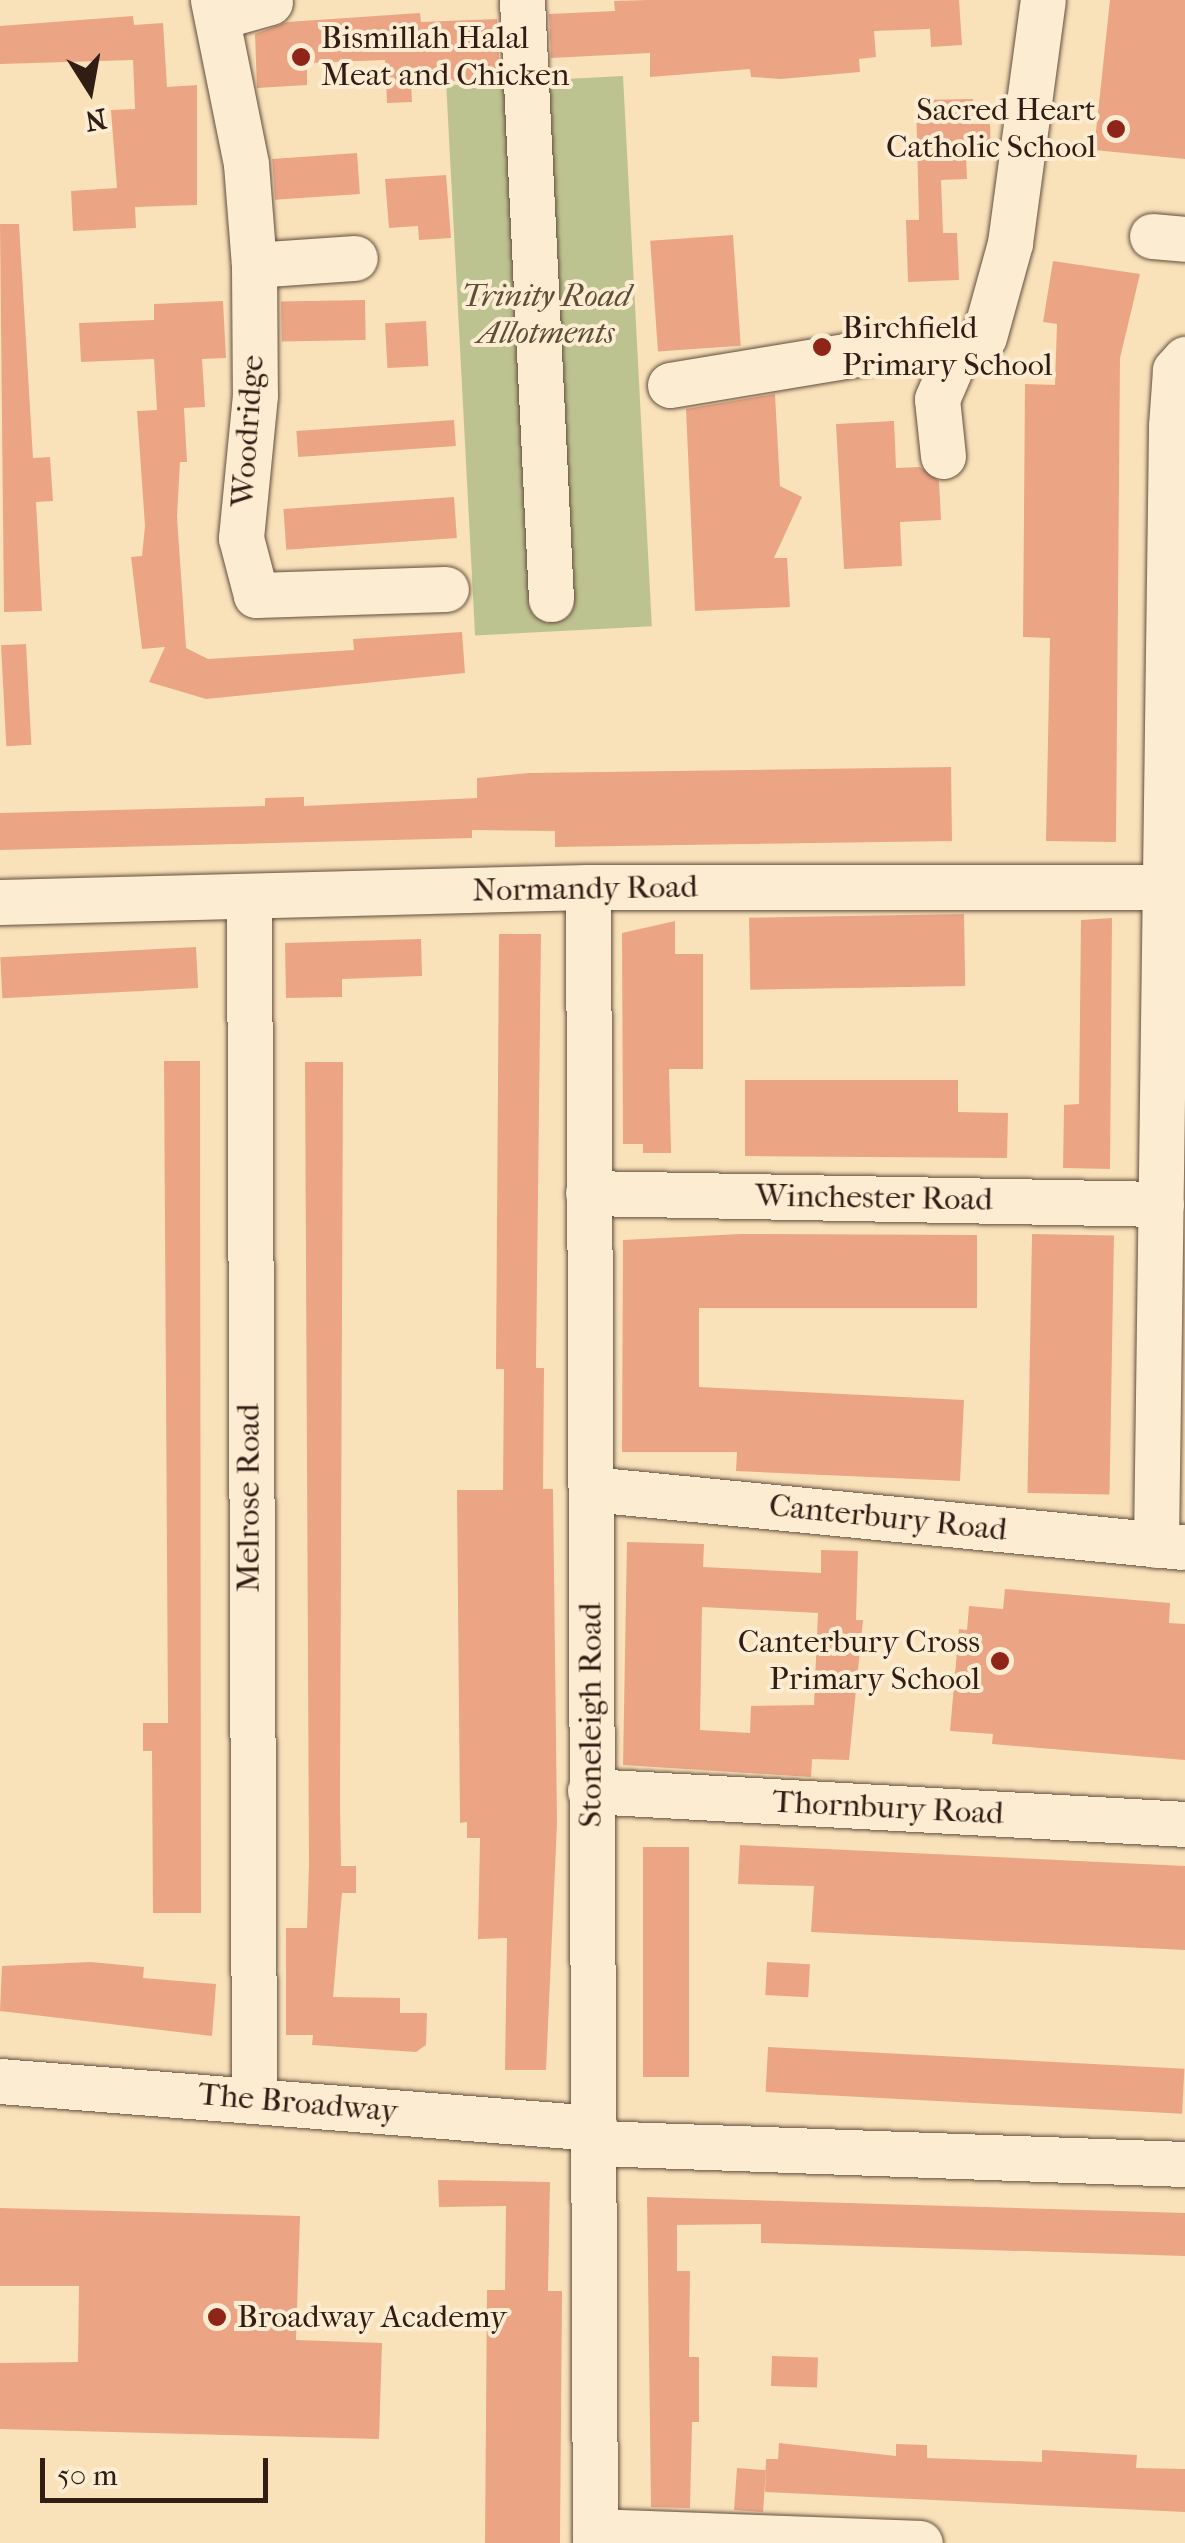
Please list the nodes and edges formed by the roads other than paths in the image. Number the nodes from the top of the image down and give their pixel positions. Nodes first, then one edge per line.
1 (522, 0) edge
2 (1043, 0) edge
3 (270, 2) edge
4 (215, 8) edge
5 (355, 258) dead end
6 (254, 265) junction
7 (956, 355) junction
8 (1185, 360) edge
9 (670, 384) dead end
10 (943, 456) dead end
11 (446, 589) dead end
12 (551, 600) dead end
13 (588, 887) junction
14 (1170, 887) junction
15 (249, 898) junction
16 (0, 902) edge
17 (588, 1193) junction
18 (1161, 1204) junction
19 (591, 1488) junction
20 (1170, 1546) edge
21 (590, 1791) junction
22 (1185, 1824) edge
23 (0, 2081) edge
24 (254, 2098) junction
25 (595, 2135) junction
26 (1185, 2164) edge
27 (595, 2537) edge
28 (920, 2543) edge

1 - 12 street
2 - 7 street
3 - 4 street
4 - 6 street, Woodridge
5 - 6 street
6 - 11 street, Woodridge
7 - 9 street
7 - 10 street
8 - 14 street
13 - 14 street, Normandy Road
13 - 15 street, Normandy Road
13 - 17 street, Stoneleigh Road
14 - 18 street
15 - 16 street, Normandy Road
15 - 24 street, Melrose Road
17 - 18 street, Winchester Road
17 - 19 street, Stoneleigh Road
18 - 20 street
19 - 20 street, Canterbury Road
19 - 21 street, Stoneleigh Road
21 - 22 street, Thornbury Road
21 - 25 street, Stoneleigh Road
23 - 24 street, The Broadway
24 - 25 street, The Broadway
25 - 26 street, The Broadway
25 - 27 street, Stoneleigh Road
27 - 28 street

